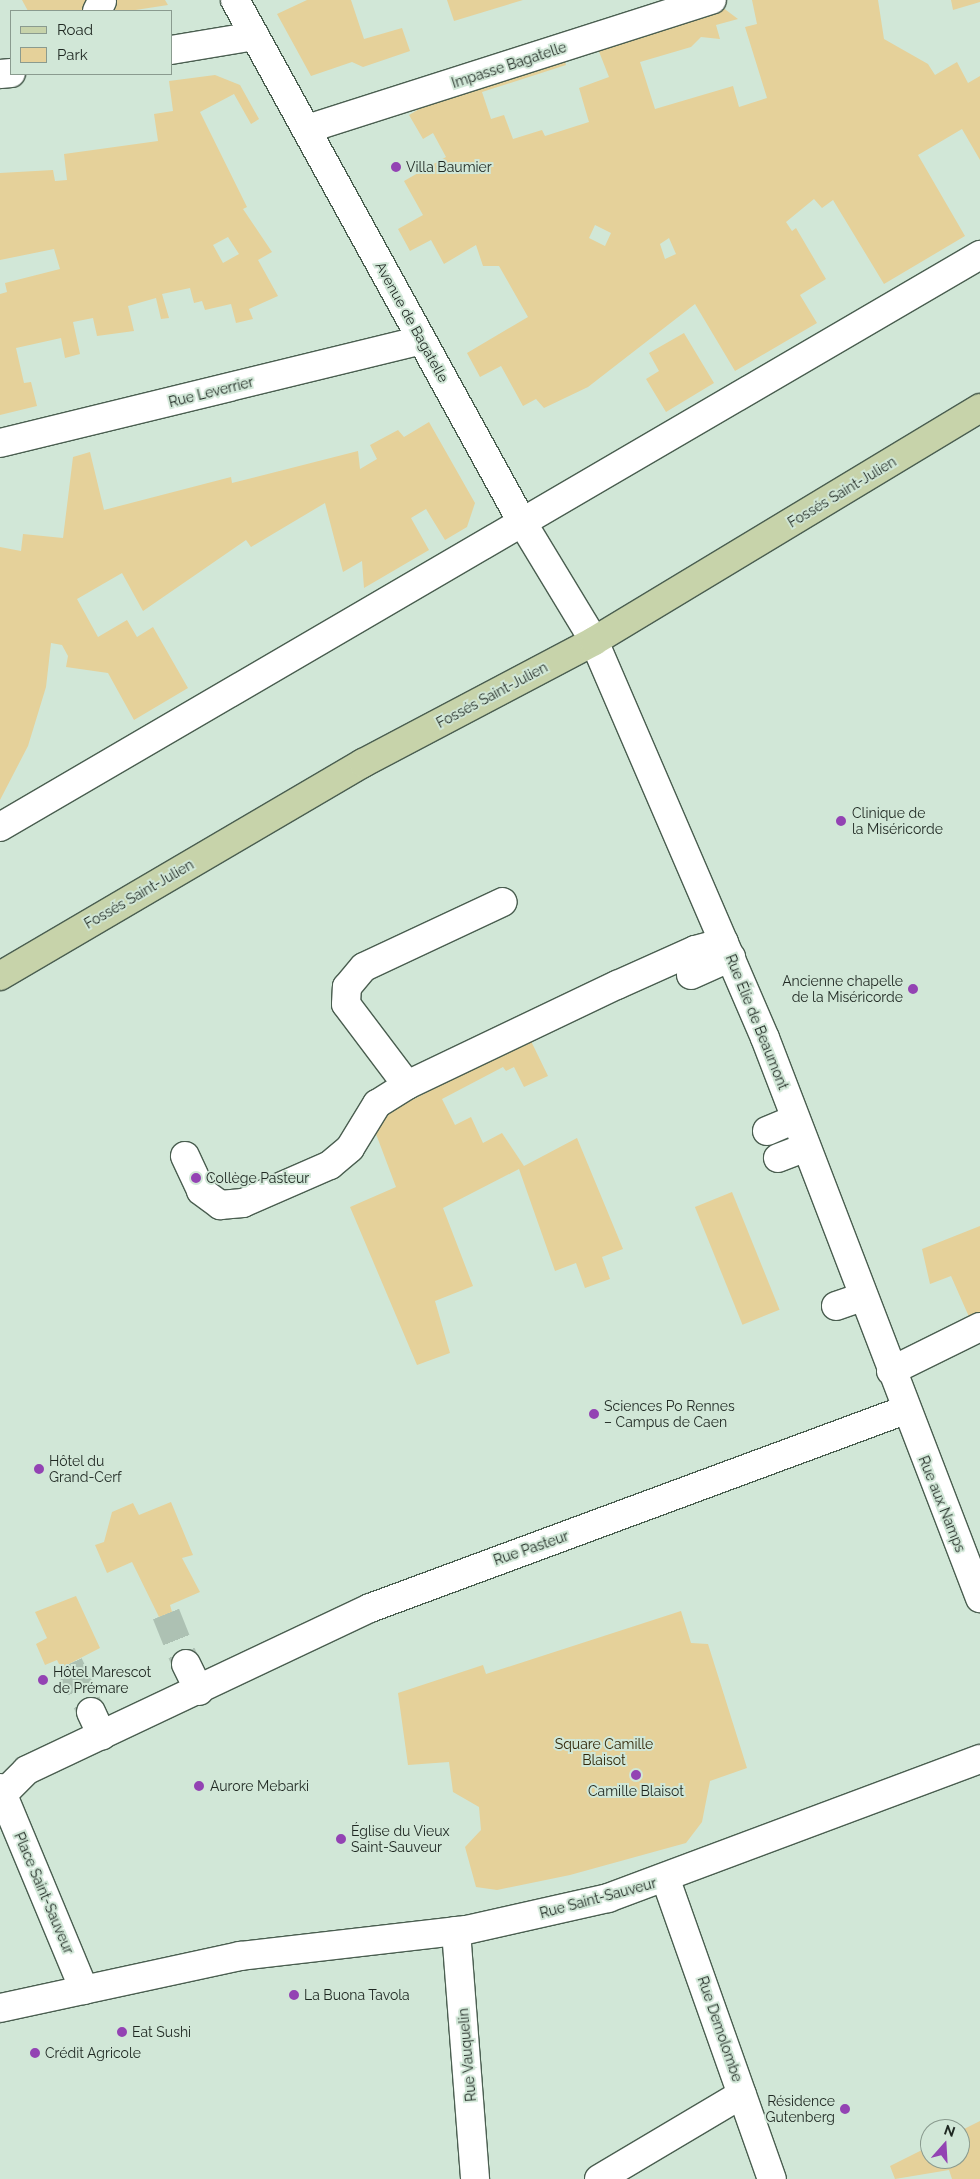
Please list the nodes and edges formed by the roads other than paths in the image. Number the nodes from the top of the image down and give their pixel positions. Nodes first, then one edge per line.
1 (235, 0) edge
2 (712, 0) edge
3 (255, 36) junction
4 (172, 50) edge
5 (307, 129) junction
6 (980, 255) edge
7 (422, 340) junction
8 (980, 408) edge
9 (0, 443) edge
10 (522, 522) junction
11 (594, 641) junction
12 (0, 827) edge
13 (503, 902) dead end
14 (727, 950) junction
15 (691, 975) dead end
16 (0, 976) edge
17 (407, 1085) junction
18 (795, 1119) junction
19 (768, 1131) dead end
20 (806, 1146) junction
21 (185, 1156) dead end
22 (778, 1158) dead end
23 (862, 1297) junction
24 (836, 1306) dead end
25 (980, 1327) edge
26 (891, 1371) junction
27 (905, 1410) junction
28 (980, 1598) edge
29 (186, 1664) tunnel mouth
30 (199, 1691) junction
31 (166, 1708) joint
32 (980, 1759) edge
33 (1, 1794) edge
34 (666, 1880) junction
35 (456, 1931) junction
36 (84, 1990) junction
37 (0, 2008) edge
38 (742, 2094) junction
39 (475, 2179) edge
40 (599, 2179) edge
41 (772, 2179) edge

1 - 3 street, Avenue de Bagatelle
2 - 5 street, Impasse Bagatelle
3 - 4 street
3 - 5 street, Avenue de Bagatelle
5 - 7 street, Avenue de Bagatelle
6 - 10 street
7 - 9 street, Rue Leverrier
7 - 10 street, Avenue de Bagatelle
8 - 11 main road, Fossés Saint-Julien
10 - 11 street, Avenue de Bagatelle
10 - 12 street
11 - 14 street, Rue Élie de Beaumont
11 - 16 main road, Fossés Saint-Julien
13 - 17 street
14 - 15 street
14 - 17 street
14 - 18 street, Rue Élie de Beaumont
17 - 21 street
18 - 19 street
18 - 20 street, Rue Élie de Beaumont
20 - 22 street
20 - 23 street, Rue Élie de Beaumont
23 - 24 street
23 - 26 street, Rue Élie de Beaumont
25 - 26 street
26 - 27 street, Rue Élie de Beaumont
27 - 28 street, Rue aux Namps
27 - 30 street, Rue Pasteur
29 - 30 street
30 - 31 street, Rue Pasteur
31 - 33 street, Place Saint-Sauveur
32 - 34 street, Rue Saint-Sauveur
33 - 36 street, Place Saint-Sauveur
34 - 35 street, Rue Saint-Sauveur
34 - 38 street, Rue Demolombe
35 - 36 street, Rue Saint-Sauveur
35 - 39 street, Rue Vauquelin
36 - 37 street
38 - 40 street
38 - 41 street, Rue Demolombe

